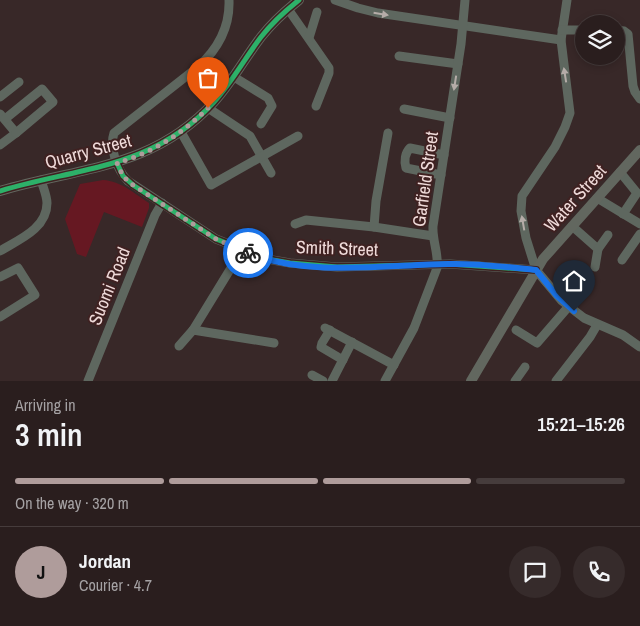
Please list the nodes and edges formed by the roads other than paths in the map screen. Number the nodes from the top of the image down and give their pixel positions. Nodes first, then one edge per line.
1 (229, 0) edge
2 (299, 0) edge
3 (335, 0) edge
4 (466, 0) edge
5 (567, 0) edge
6 (288, 9) junction
7 (317, 12) dead end
8 (464, 25) junction
9 (562, 30) junction
10 (575, 30) edge
11 (625, 32) edge
12 (309, 38) junction
13 (561, 40) junction
14 (399, 56) dead end
15 (458, 64) junction
16 (234, 77) junction
17 (19, 82) dead end
18 (0, 97) edge
19 (640, 99) edge
20 (316, 106) dead end
21 (208, 108) junction
22 (404, 109) dead end
23 (2, 117) edge
24 (450, 118) junction
25 (261, 124) dead end
26 (16, 132) junction
27 (181, 132) junction
28 (388, 133) dead end
29 (298, 136) dead end
30 (0, 146) edge
31 (640, 150) edge
32 (444, 155) junction
33 (261, 157) junction
34 (117, 163) junction
35 (620, 172) junction
36 (270, 173) dead end
37 (441, 175) junction
38 (42, 180) junction
39 (0, 190) edge
40 (597, 198) junction
41 (162, 203) junction
42 (623, 214) junction
43 (295, 224) dead end
44 (640, 224) edge
45 (572, 226) junction
46 (374, 227) junction
47 (640, 234) edge
48 (608, 235) dead end
49 (433, 236) junction
50 (242, 250) junction
51 (598, 250) junction
52 (0, 251) edge
53 (622, 260) dead end
54 (438, 264) junction
55 (595, 267) dead end
56 (536, 270) junction
57 (0, 277) edge
58 (568, 306) junction
59 (0, 317) edge
60 (597, 325) junction
61 (192, 330) junction
62 (516, 330) dead end
63 (352, 342) junction
64 (274, 343) dead end
65 (179, 346) dead end
66 (640, 347) edge
67 (343, 360) junction
68 (394, 365) junction
69 (525, 367) dead end
70 (312, 375) dead end
71 (475, 379) edge
72 (88, 381) edge
73 (323, 381) edge
74 (332, 381) edge
75 (385, 381) edge
76 (515, 381) edge
77 (556, 381) edge

1 - 34 street
2 - 6 main road, Quarry Street
3 -> 8 street
4 - 8 street, Garfield Street
5 - 9 street
6 - 12 street
6 - 16 main road, Quarry Street
7 - 12 street
8 - 13 street
8 - 15 street, Garfield Street
9 - 10 street
9 - 13 street
11 - 19 street
12 - 20 street
56 -> 13 street
14 - 15 street
15 -> 24 street, Garfield Street
16 - 21 main road, Quarry Street
16 - 25 street
17 - 18 street
21 - 27 main road, Quarry Street
21 - 33 street
22 - 24 street
23 - 26 street
23 - 26 street
24 - 32 street, Garfield Street
26 - 30 street
27 - 33 street
27 - 34 main road, Quarry Street
28 - 46 street
29 - 33 street
31 - 35 main road, Water Street
32 - 37 street, Garfield Street
32 - 37 street
33 - 36 street
34 - 38 main road, Quarry Street
34 - 41 street, Smith Street
35 - 40 main road, Water Street
35 - 42 street
37 - 49 street, Garfield Street
38 - 39 main road, Quarry Street
38 - 52 street
40 - 42 street
40 - 45 main road, Water Street
41 - 50 street, Smith Street
41 - 72 street, Suomi Road
42 - 44 street
43 - 46 street
45 - 51 street
45 - 56 main road, Water Street
46 - 49 street
47 - 53 street
48 - 51 street
49 - 54 street, Garfield Street
50 - 54 street, Smith Street
50 - 61 street
51 - 55 street
54 - 56 street
54 - 68 street
56 - 58 street
56 - 71 main road, Water Street
57 - 59 street
58 - 60 street
58 - 62 street
60 - 66 street
60 - 77 street
61 - 64 street
61 - 65 street
63 - 67 street
63 - 67 street
63 - 68 street
67 - 74 street
68 - 75 street
69 - 76 street
70 - 73 street

